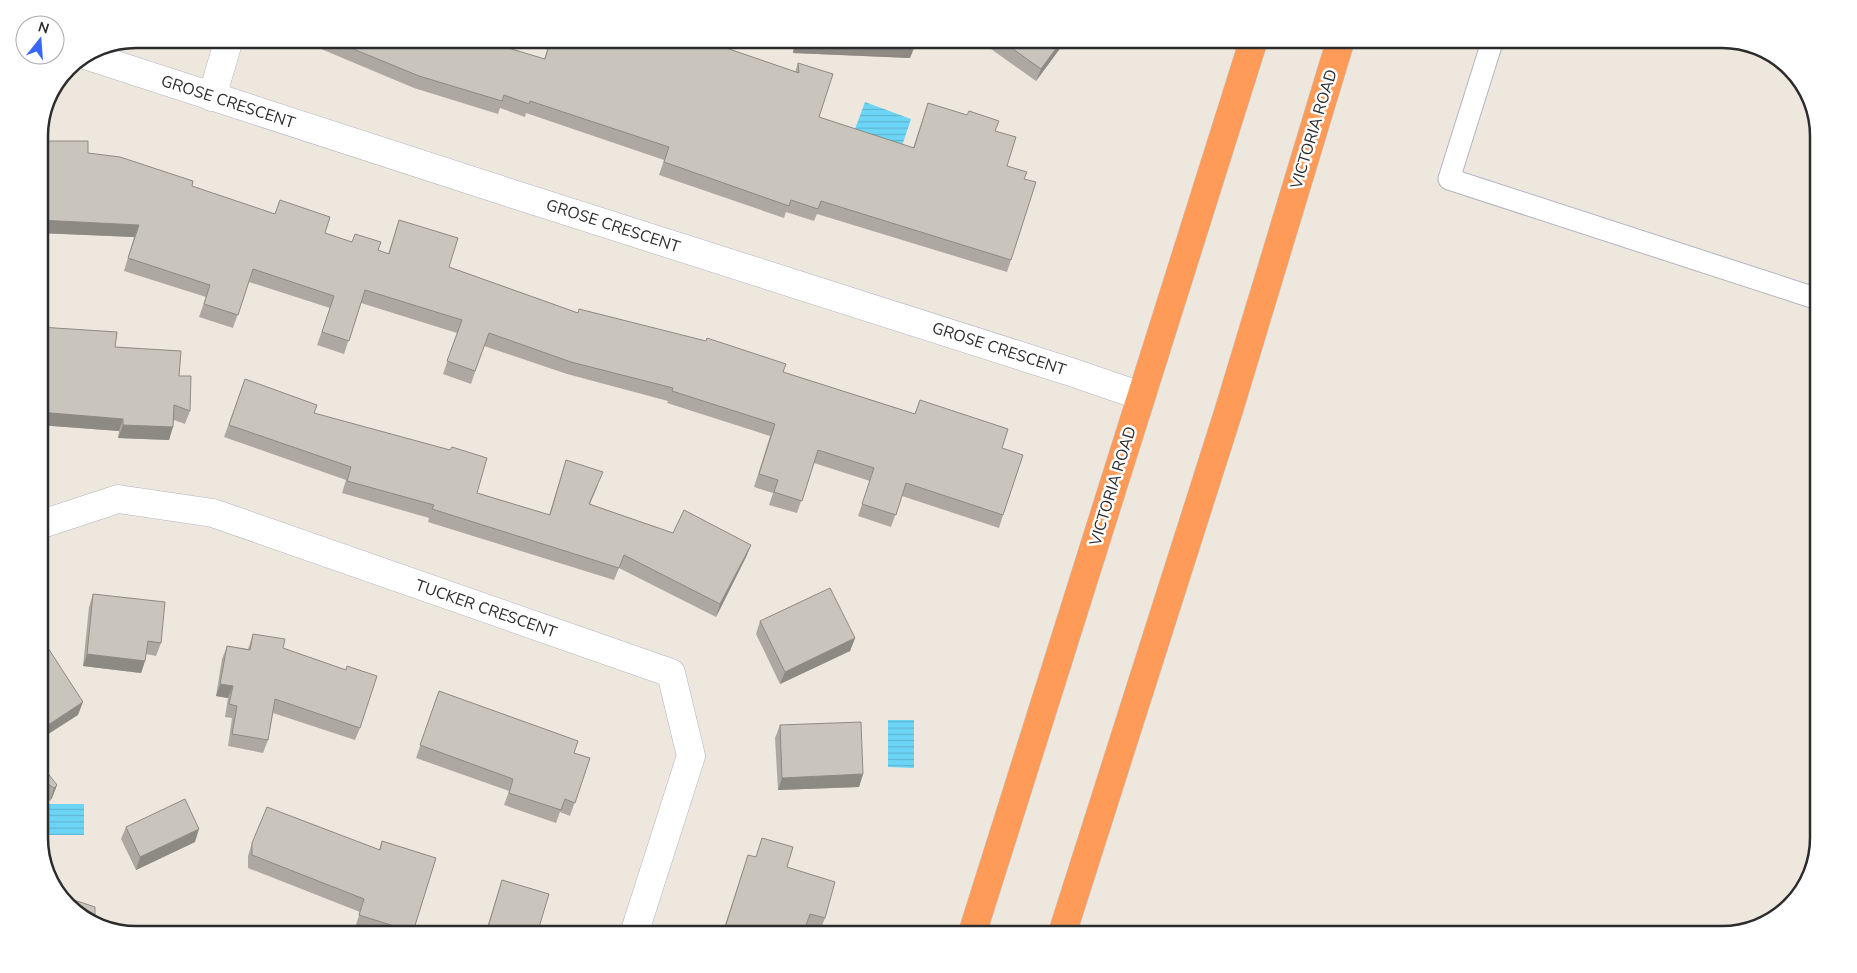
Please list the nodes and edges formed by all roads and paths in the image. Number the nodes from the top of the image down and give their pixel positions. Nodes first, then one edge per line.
1 (226, 48) edge
2 (1251, 48) edge
3 (1338, 48) edge
4 (1490, 48) edge
5 (94, 58) edge
6 (212, 97) junction
7 (1809, 297) edge
8 (1142, 396) junction
9 (48, 522) edge
10 (637, 926) edge
11 (975, 926) edge
12 (1065, 926) edge

1 - 6 street
2 - 8 highway, VICTORIA ROAD
3 - 12 highway, VICTORIA ROAD
4 - 7 lane
5 - 6 street, GROSE CRESCENT
6 - 8 street, GROSE CRESCENT
8 - 11 highway, VICTORIA ROAD
9 - 10 street, TUCKER CRESCENT

